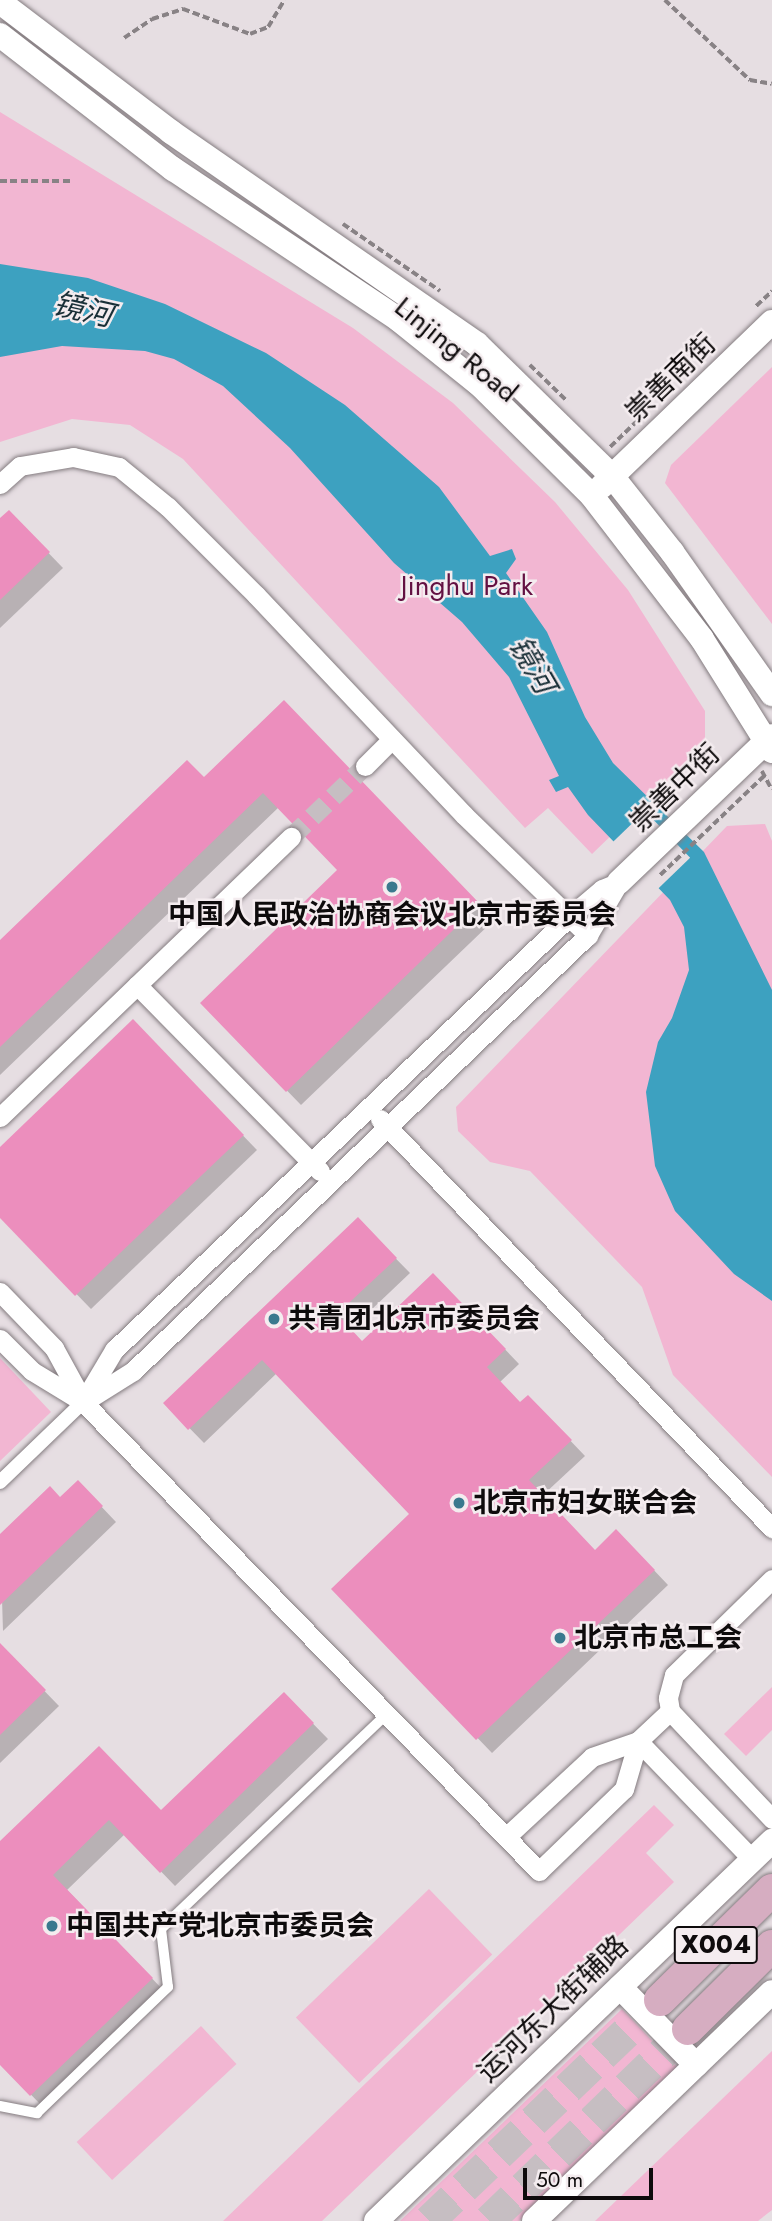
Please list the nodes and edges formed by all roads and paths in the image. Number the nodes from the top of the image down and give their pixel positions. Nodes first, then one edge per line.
1 (284, 0) edge
2 (664, 0) edge
3 (0, 2) edge
4 (0, 35) edge
5 (124, 38) dead end
6 (772, 84) edge
7 (0, 181) edge
8 (70, 181) dead end
9 (772, 322) edge
10 (612, 476) junction
11 (0, 484) edge
12 (592, 496) junction
13 (772, 694) edge
14 (392, 739) junction
15 (767, 754) edge
16 (365, 766) tunnel mouth
17 (772, 790) edge
18 (291, 836) tunnel mouth
19 (675, 845) junction
20 (619, 882) junction
21 (569, 917) junction
22 (588, 935) junction
23 (137, 985) junction
24 (369, 1107) junction
25 (0, 1117) edge
26 (388, 1127) junction
27 (311, 1163) junction
28 (330, 1182) junction
29 (0, 1292) edge
30 (0, 1339) edge
31 (83, 1402) junction
32 (0, 1482) edge
33 (772, 1528) edge
34 (772, 1579) edge
35 (670, 1711) junction
36 (387, 1714) junction
37 (638, 1741) junction
38 (772, 1819) edge
39 (506, 1837) junction
40 (772, 1841) edge
41 (752, 1859) junction
42 (772, 1890) edge
43 (772, 1946) edge
44 (620, 1987) junction
45 (772, 1992) edge
46 (660, 2000) tunnel mouth
47 (688, 2029) tunnel mouth
48 (696, 2065) junction
49 (0, 2106) edge
50 (376, 2221) edge
51 (534, 2221) edge

1 - 5 path
2 - 6 path
3 - 10 street, Linjing Road
4 - 12 street, Linjing Road
7 - 8 path
9 - 10 street, 崇善南街
10 - 12 street, 崇善南街
10 - 13 street, Linjing Road
11 - 14 street
12 - 15 street, Linjing Road
14 - 16 street
14 - 21 street
15 - 17 path
15 - 19 street, 崇善中街
15 - 19 path, 崇善中街
18 - 23 street
19 - 20 street, 崇善中街
20 - 21 street
20 - 22 street
21 - 22 street
21 - 24 street
22 - 26 street
23 - 25 street
23 - 27 street
24 - 26 street
24 - 27 street
26 - 28 street
26 - 33 street
27 - 28 street
27 - 31 street
28 - 31 street
29 - 31 street
30 - 31 street
31 - 32 street
31 - 36 street
34 - 35 street
35 - 37 street
35 - 38 street
36 - 39 street
36 - 49 lane
37 - 39 street
37 - 39 street
37 - 41 street
40 - 41 street, 运河东大街辅路
41 - 44 street, 运河东大街辅路
42 - 46 main road, X004
43 - 47 main road, X004
44 - 48 street
44 - 50 street, 运河东大街辅路
45 - 48 street
48 - 51 street

